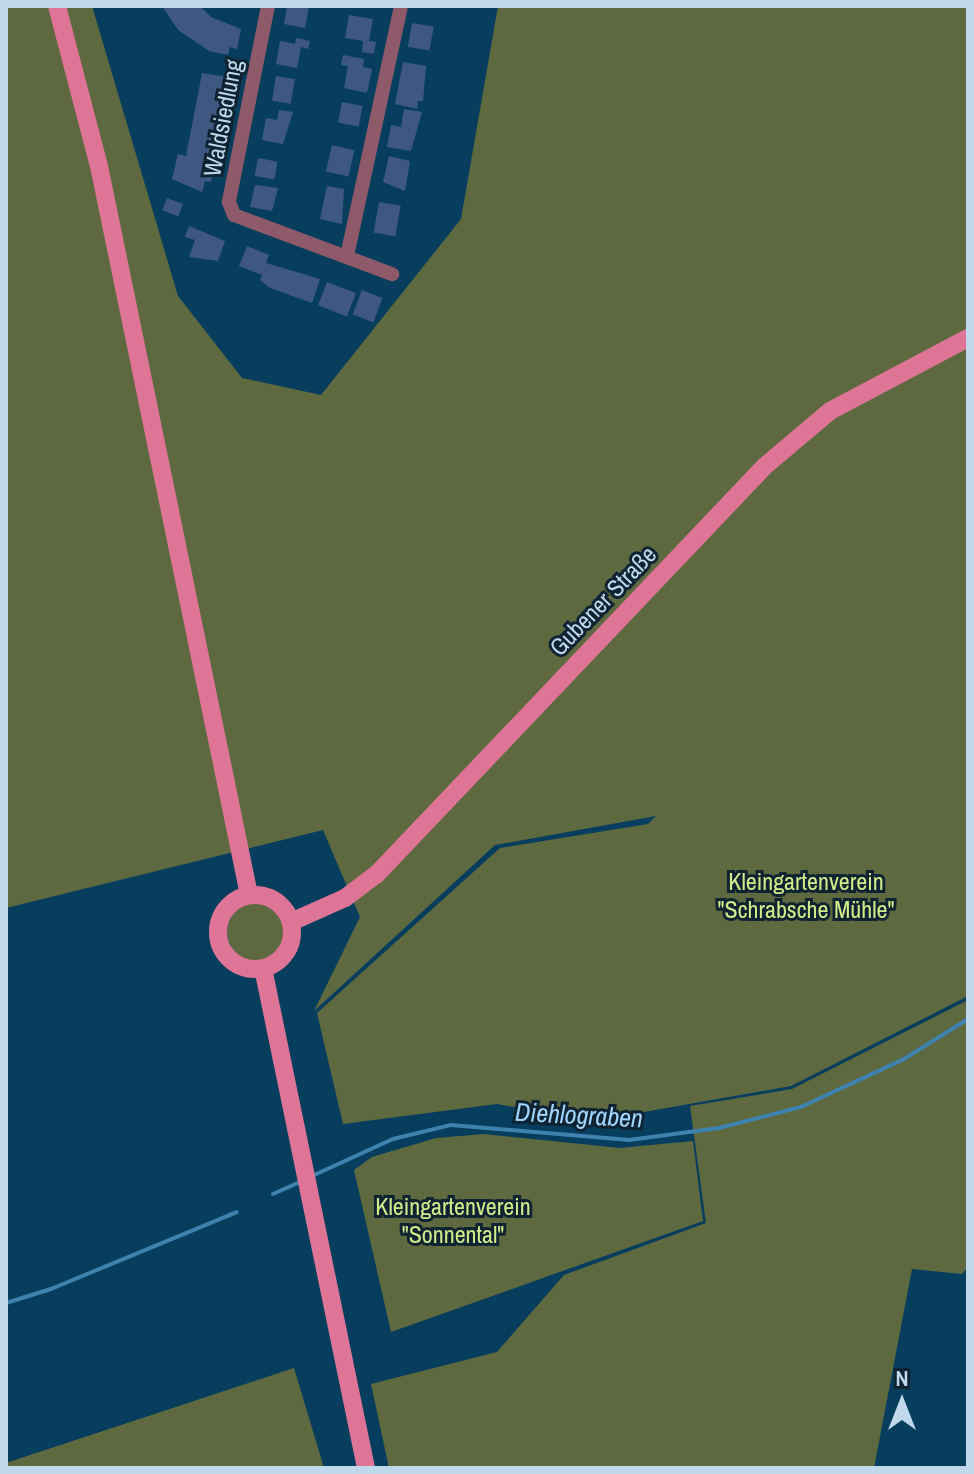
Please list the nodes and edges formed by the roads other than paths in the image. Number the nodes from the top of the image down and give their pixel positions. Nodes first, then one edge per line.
1 (57, 6) edge
2 (268, 6) edge
3 (401, 6) edge
4 (347, 256) junction
5 (392, 274) dead end
6 (968, 338) edge
7 (249, 895) junction
8 (291, 922) junction
9 (263, 968) junction
10 (366, 1468) edge

1 - 7 main road
2 - 4 street, Waldsiedlung
3 - 4 street
4 - 5 street, Waldsiedlung
6 - 8 main road, Gubener Straße
7 - 8 main road
7 - 9 main road
8 - 9 main road
9 - 10 main road

